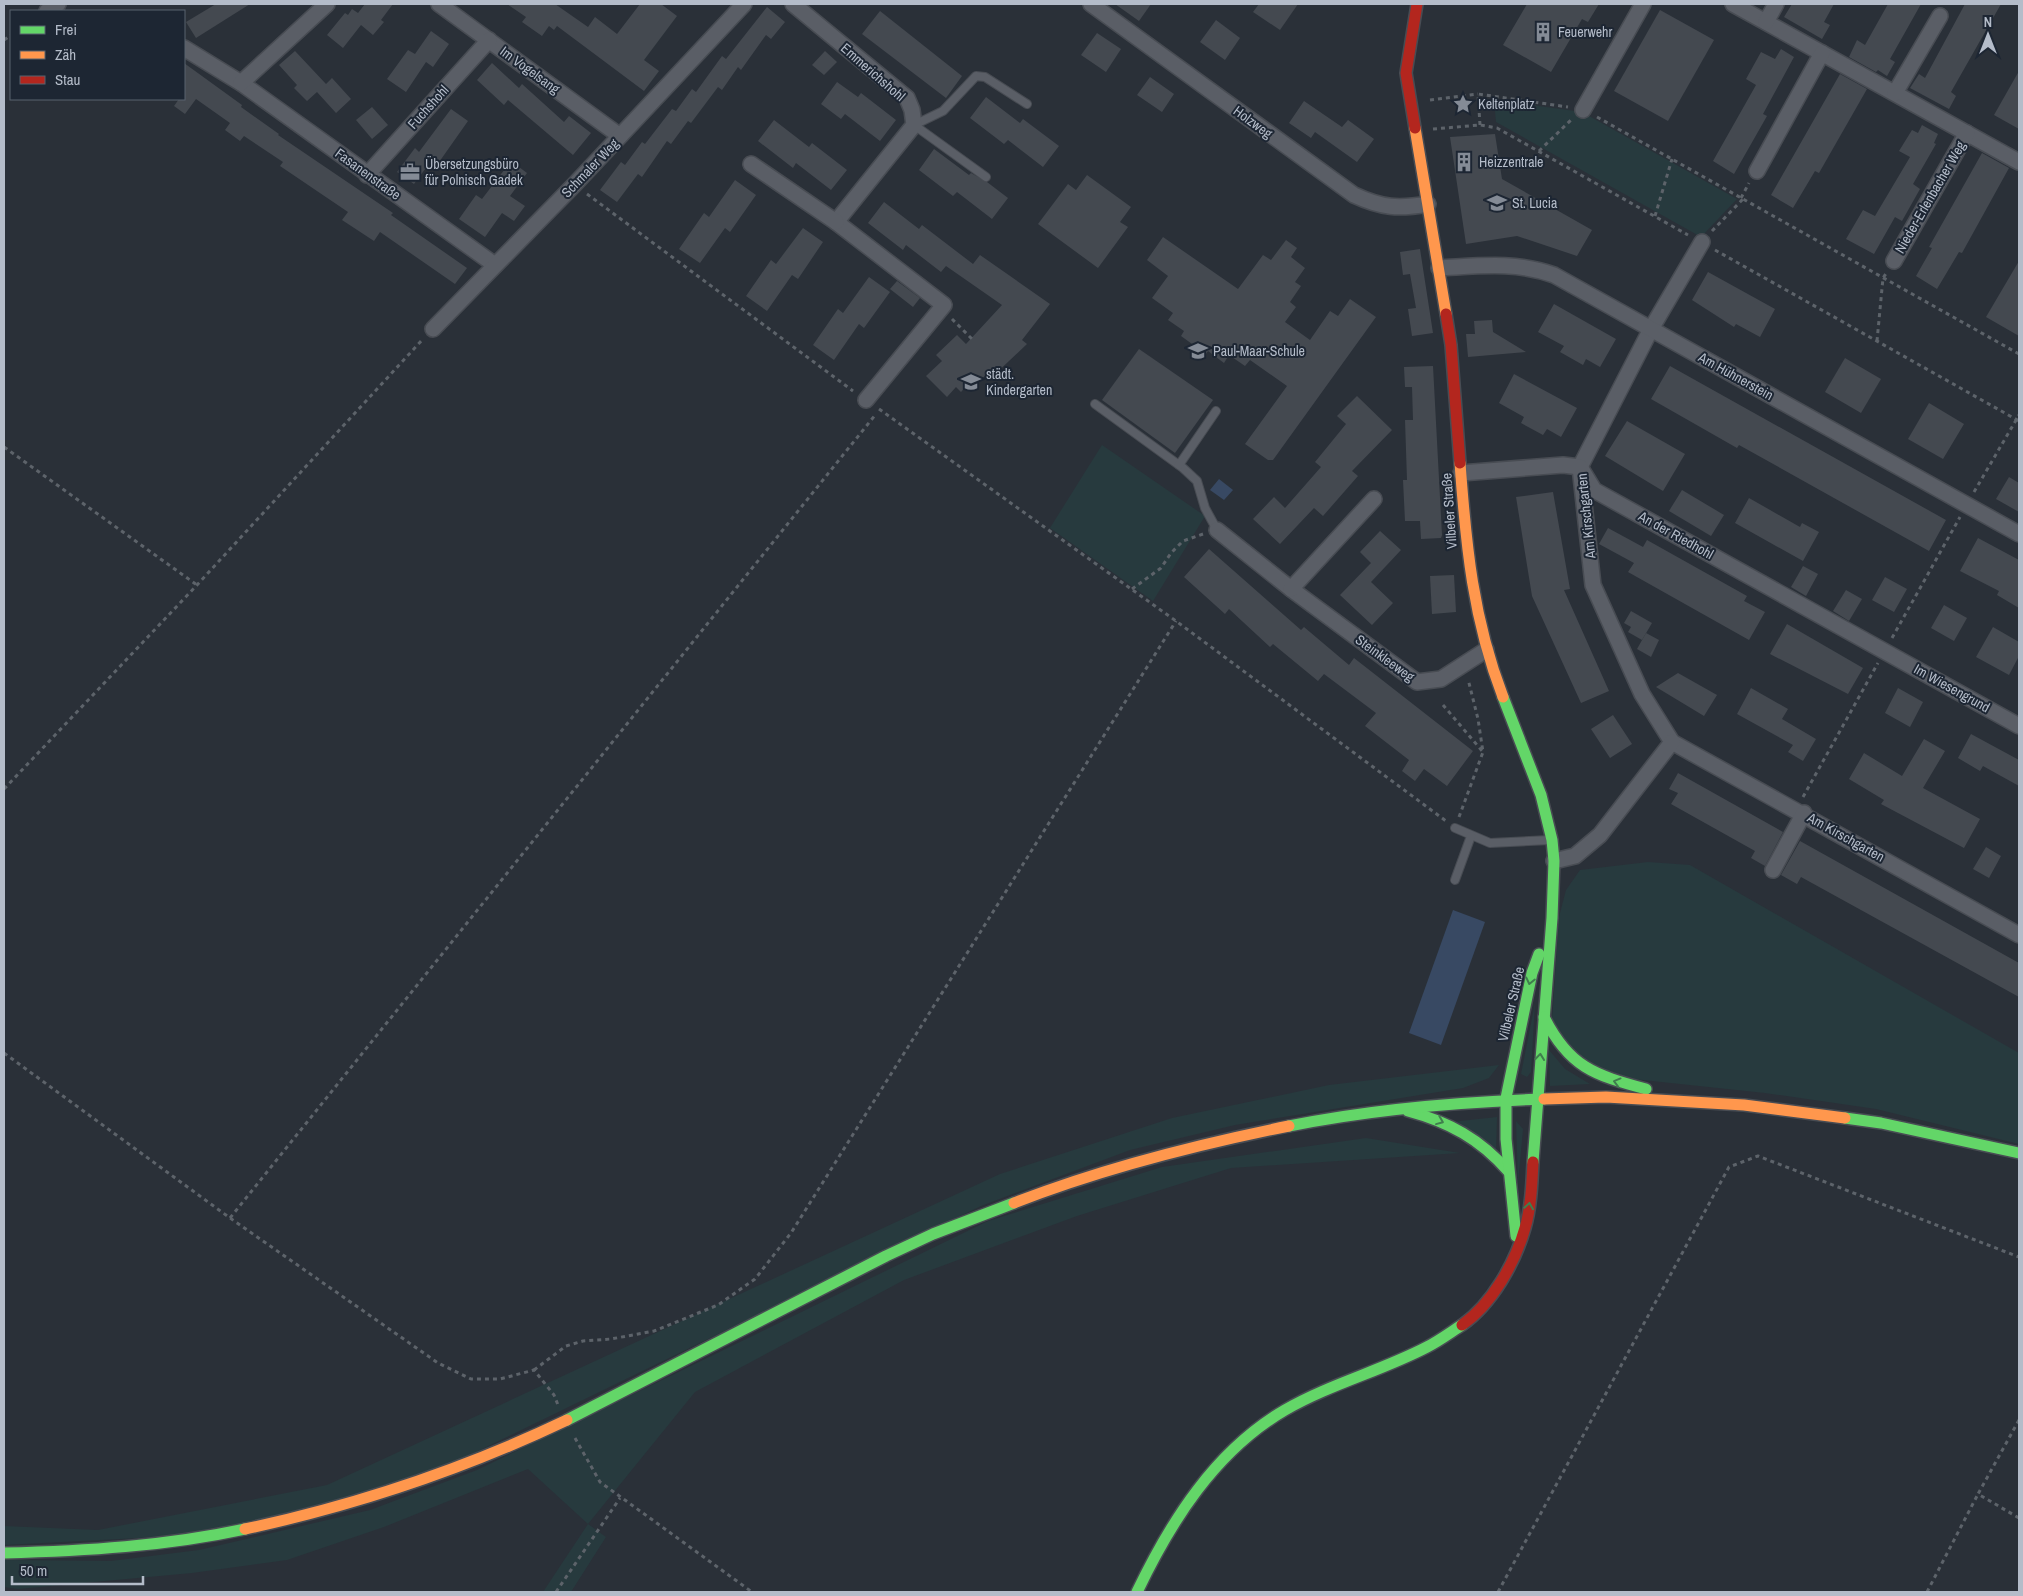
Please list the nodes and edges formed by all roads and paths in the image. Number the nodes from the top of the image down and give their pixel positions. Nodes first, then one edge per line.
1 (327, 4) edge
2 (439, 4) edge
3 (744, 4) edge
4 (793, 4) edge
5 (1091, 4) edge
6 (1417, 4) edge
7 (1643, 4) edge
8 (1733, 4) edge
9 (1776, 4) edge
10 (1940, 16) dead end
11 (1766, 22) junction
12 (489, 40) junction
13 (185, 49) edge
14 (1822, 53) junction
15 (241, 83) junction
16 (1895, 93) junction
17 (1478, 94) junction
18 (1445, 98) dead end
19 (1027, 104) dead end
20 (1583, 110) junction
21 (1480, 124) junction
22 (914, 125) junction
23 (1415, 131) junction
24 (1967, 133) junction
25 (620, 136) junction
26 (1538, 150) junction
27 (1672, 159) junction
28 (2019, 162) edge
29 (751, 164) dead end
30 (1757, 171) dead end
31 (367, 174) junction
32 (986, 177) dead end
33 (575, 184) junction
34 (1743, 199) junction
35 (1428, 204) junction
36 (1656, 216) junction
37 (836, 222) junction
38 (1702, 242) junction
39 (1894, 261) joint
40 (495, 265) junction
41 (1439, 268) junction
42 (1884, 278) junction
43 (942, 308) junction
44 (433, 329) joint
45 (1651, 329) junction
46 (972, 339) dead end
47 (1877, 341) junction
48 (2019, 354) edge
49 (866, 400) junction
50 (1094, 404) dead end
51 (879, 410) junction
52 (1216, 411) dead end
53 (2019, 415) edge
54 (2019, 420) edge
55 (4, 447) edge
56 (1179, 465) junction
57 (1580, 467) junction
58 (1461, 473) junction
59 (1374, 499) dead end
60 (1967, 504) junction
61 (1217, 530) junction
62 (2019, 534) edge
63 (197, 585) junction
64 (1132, 589) junction
65 (1291, 589) junction
66 (1176, 620) junction
67 (1486, 650) junction
68 (1885, 651) junction
69 (1464, 663) junction
70 (1443, 705) dead end
71 (2019, 726) edge
72 (1672, 742) junction
73 (1483, 752) junction
74 (4, 789) edge
75 (1800, 811) junction
76 (1455, 828) junction
77 (1471, 836) junction
78 (1552, 840) junction
79 (1554, 861) junction
80 (1772, 870) dead end
81 (1455, 880) dead end
82 (1552, 918) junction
83 (2019, 935) edge
84 (1544, 1017) junction
85 (4, 1054) edge
86 (1536, 1097) junction
87 (1506, 1098) junction
88 (1681, 1098) junction
89 (1393, 1108) junction
90 (2019, 1153) edge
91 (1508, 1171) junction
92 (230, 1218) junction
93 (1516, 1252) junction
94 (2019, 1257) edge
95 (534, 1370) junction
96 (2019, 1420) edge
97 (564, 1421) junction
98 (1978, 1494) junction
99 (620, 1497) junction
100 (2019, 1518) edge
101 (4, 1553) edge
102 (556, 1592) edge
103 (752, 1592) edge
104 (1137, 1592) edge
105 (1498, 1592) edge
106 (1927, 1592) edge

1 - 15 street
2 - 12 street, Im Vogelsang
3 - 25 street, Schmaler Weg
4 - 22 street, Emmerichshohl
5 - 35 street, Holzweg
6 - 23 main road, Vilbeler Straße
7 - 20 street
8 - 11 street, Nieder-Erlenbacher Weg
9 - 11 street
10 - 16 street
11 - 14 street, Nieder-Erlenbacher Weg
12 - 25 street, Im Vogelsang
12 - 31 street, Fuchshohl
13 - 15 street, Fasanenstraße
14 - 16 street, Nieder-Erlenbacher Weg
14 - 30 street
15 - 31 street, Fasanenstraße
16 - 24 street, Nieder-Erlenbacher Weg
17 - 18 path
17 - 20 path
17 - 21 path
19 - 22 lane
20 - 26 path
20 - 27 path
21 - 23 path
21 - 26 path
22 - 32 lane
22 - 37 street
23 - 35 main road, Vilbeler Straße
24 - 28 street, Nieder-Erlenbacher Weg
24 - 39 street, Nieder-Erlenbacher Weg
25 - 33 street, Schmaler Weg
26 - 36 path
27 - 34 path
27 - 36 path
29 - 37 street
31 - 40 street, Fasanenstraße
33 - 40 street, Schmaler Weg
33 - 49 path
34 - 38 path
34 - 42 path
35 - 41 main road, Vilbeler Straße
36 - 38 path
37 - 43 street
38 - 45 street, Am Kirschgarten
38 - 47 path
39 - 42 path
40 - 44 street, Schmaler Weg
41 - 45 street, Am Hühnerstein
41 - 58 main road, Vilbeler Straße
42 - 47 path
42 - 48 path
43 - 46 path
43 - 49 street
44 - 63 path
45 - 57 street, Am Kirschgarten
45 - 60 street, Am Hühnerstein
47 - 54 path
49 - 51 path
50 - 56 lane
51 - 64 path
51 - 92 path
52 - 56 lane
53 - 54 path
54 - 60 path
55 - 63 path
56 - 61 lane
57 - 58 street
57 - 68 street, An der Riedhohl
57 - 72 street, Am Kirschgarten
58 - 67 main road, Vilbeler Straße
59 - 65 street
60 - 62 street, Am Hühnerstein
60 - 68 path
61 - 64 path
61 - 65 street, Steinkleeweg
63 - 74 path
64 - 66 path
65 - 69 street, Steinkleeweg
66 - 76 path
66 - 95 path
67 - 69 street, Steinkleeweg
67 - 78 main road, Vilbeler Straße
68 - 71 street, Im Wiesengrund
68 - 75 path
69 - 73 path
70 - 73 path
72 - 75 street, Am Kirschgarten
72 - 79 street
73 - 76 path
75 - 80 street
75 - 83 street, Am Kirschgarten
76 - 77 lane
77 - 78 lane
77 - 81 lane
78 - 79 main road, Vilbeler Straße
79 - 82 main road, Vilbeler Straße
82 - 84 main road, Vilbeler Straße
82 -> 87 main road, Vilbeler Straße
86 -> 84 main road, Vilbeler Straße
88 -> 84 main road
85 - 92 path
86 - 87 main road
86 - 88 main road
93 -> 86 main road, Vilbeler Straße
87 - 89 main road
87 - 91 main road, Vilbeler Straße
88 - 90 main road
89 -> 91 main road
89 - 97 main road
91 - 93 main road, Vilbeler Straße
92 - 95 path
93 - 104 main road, Vilbeler Straße
94 - 105 path
95 - 97 path
96 - 98 path
97 - 99 path
97 - 101 main road
98 - 100 path
98 - 106 path
99 - 102 path
99 - 103 path

